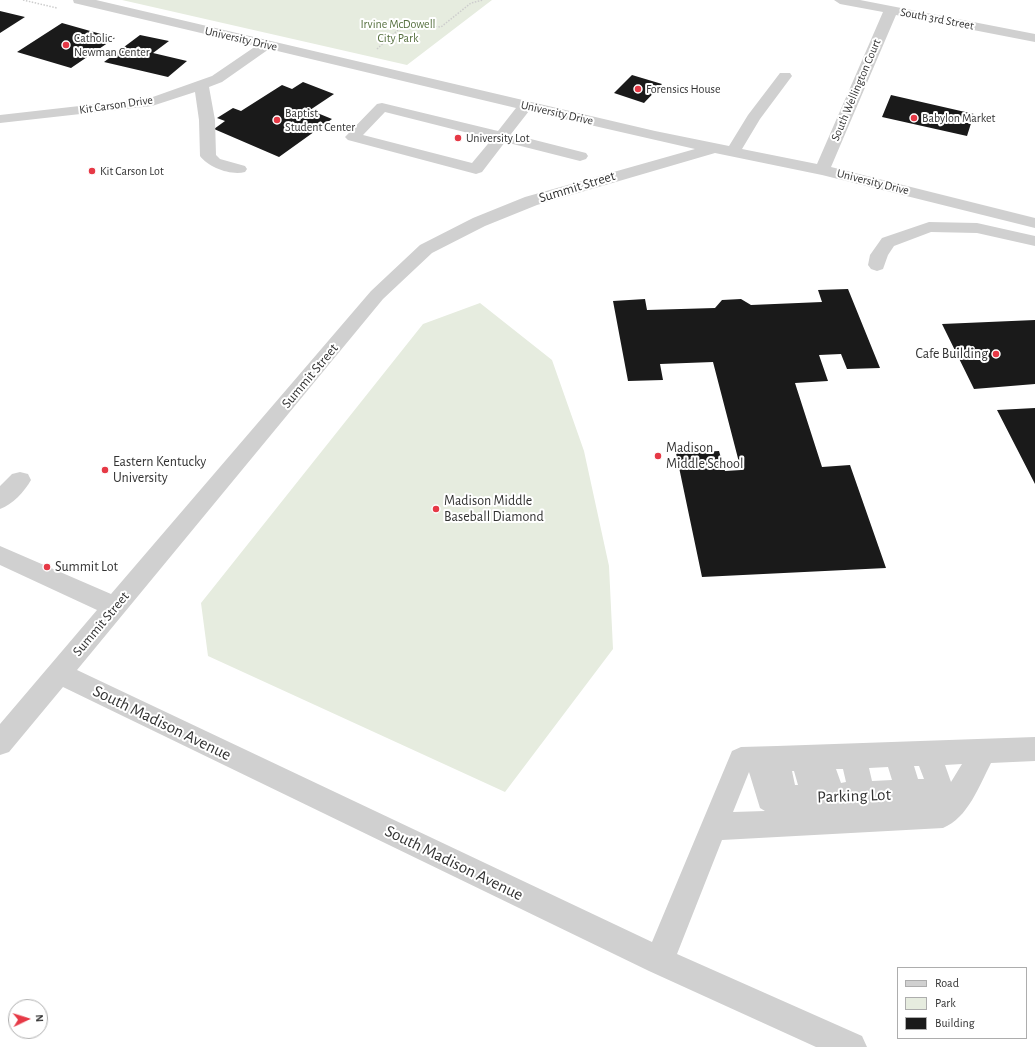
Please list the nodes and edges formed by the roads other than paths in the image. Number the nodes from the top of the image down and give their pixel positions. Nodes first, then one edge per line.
1 (79, 0) edge
2 (840, 0) edge
3 (871, 3) edge
4 (891, 10) junction
5 (1035, 38) edge
6 (266, 44) junction
7 (785, 76) dead end
8 (201, 85) junction
9 (526, 105) junction
10 (0, 119) edge
11 (502, 137) junction
12 (715, 148) junction
13 (733, 152) junction
14 (580, 156) dead end
15 (239, 169) dead end
16 (822, 170) junction
17 (1035, 223) edge
18 (1035, 241) edge
19 (877, 265) dead end
20 (20, 480) dead end
21 (0, 500) edge
22 (0, 555) edge
23 (115, 607) junction
24 (59, 673) junction
25 (0, 743) edge
26 (1035, 749) edge
27 (984, 751) junction
28 (844, 756) junction
29 (854, 796) junction
30 (714, 826) junction
31 (659, 961) junction
32 (851, 1047) edge

1 - 6 street, University Drive
2 - 3 street, South 3rd Street
3 - 4 street, South 3rd Street
4 - 5 street, South 3rd Street
4 - 16 street, South Wellington Court
6 - 8 street, Kit Carson Drive
6 - 9 street, University Drive
7 - 13 street
8 - 10 street, Kit Carson Drive
8 - 15 street
9 - 11 street
9 - 12 street, University Drive
11 - 11 street
11 - 14 street
12 - 13 street, University Drive
12 - 23 street, Summit Street
13 - 16 street, University Drive
16 - 17 street, University Drive
18 - 19 street
20 - 21 street
22 - 23 street
23 - 24 street, Summit Street
24 - 25 street, Summit Street
24 - 31 street, South Madison Avenue
26 - 27 street
27 - 28 street
27 - 30 street
28 - 29 street
28 - 29 street
28 - 29 street
28 - 29 street
28 - 30 street
30 - 31 street
31 - 32 street, South Madison Avenue

